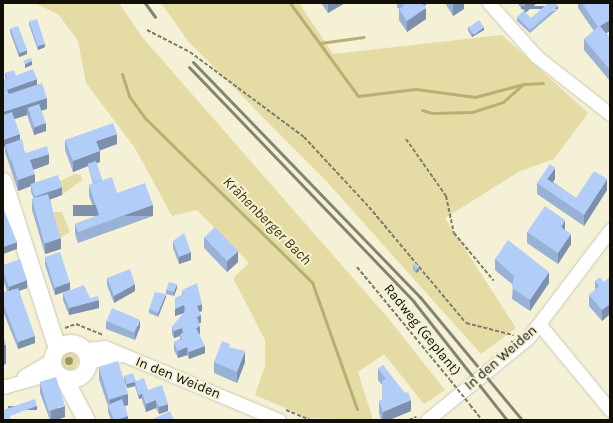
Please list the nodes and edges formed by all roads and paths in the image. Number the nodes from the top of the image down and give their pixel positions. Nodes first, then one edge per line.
1 (489, 3) edge
2 (147, 30) dead end
3 (610, 114) edge
4 (406, 139) dead end
5 (3, 181) edge
6 (610, 230) edge
7 (357, 267) dead end
8 (494, 281) dead end
9 (540, 325) junction
10 (528, 338) junction
11 (105, 347) junction
12 (86, 355) junction
13 (121, 355) junction
14 (63, 358) junction
15 (8, 385) edge
16 (610, 410) edge
17 (86, 420) edge
18 (91, 420) edge
19 (279, 420) edge
20 (427, 420) edge
21 (482, 420) edge

1 - 3 street
2 - 10 path, bridge
4 - 8 path
5 - 14 main road
6 - 9 street, In den Weiden
7 - 21 path, Radweg (Geplant), bridge
9 - 10 street, In den Weiden
9 - 16 street
10 - 20 street, In den Weiden
11 - 12 street
11 - 13 street, In den Weiden
11 - 14 path
12 - 13 street, In den Weiden
12 - 14 main road
12 - 14 main road
13 - 19 street, In den Weiden
14 - 15 street
14 - 17 main road
14 - 18 main road

